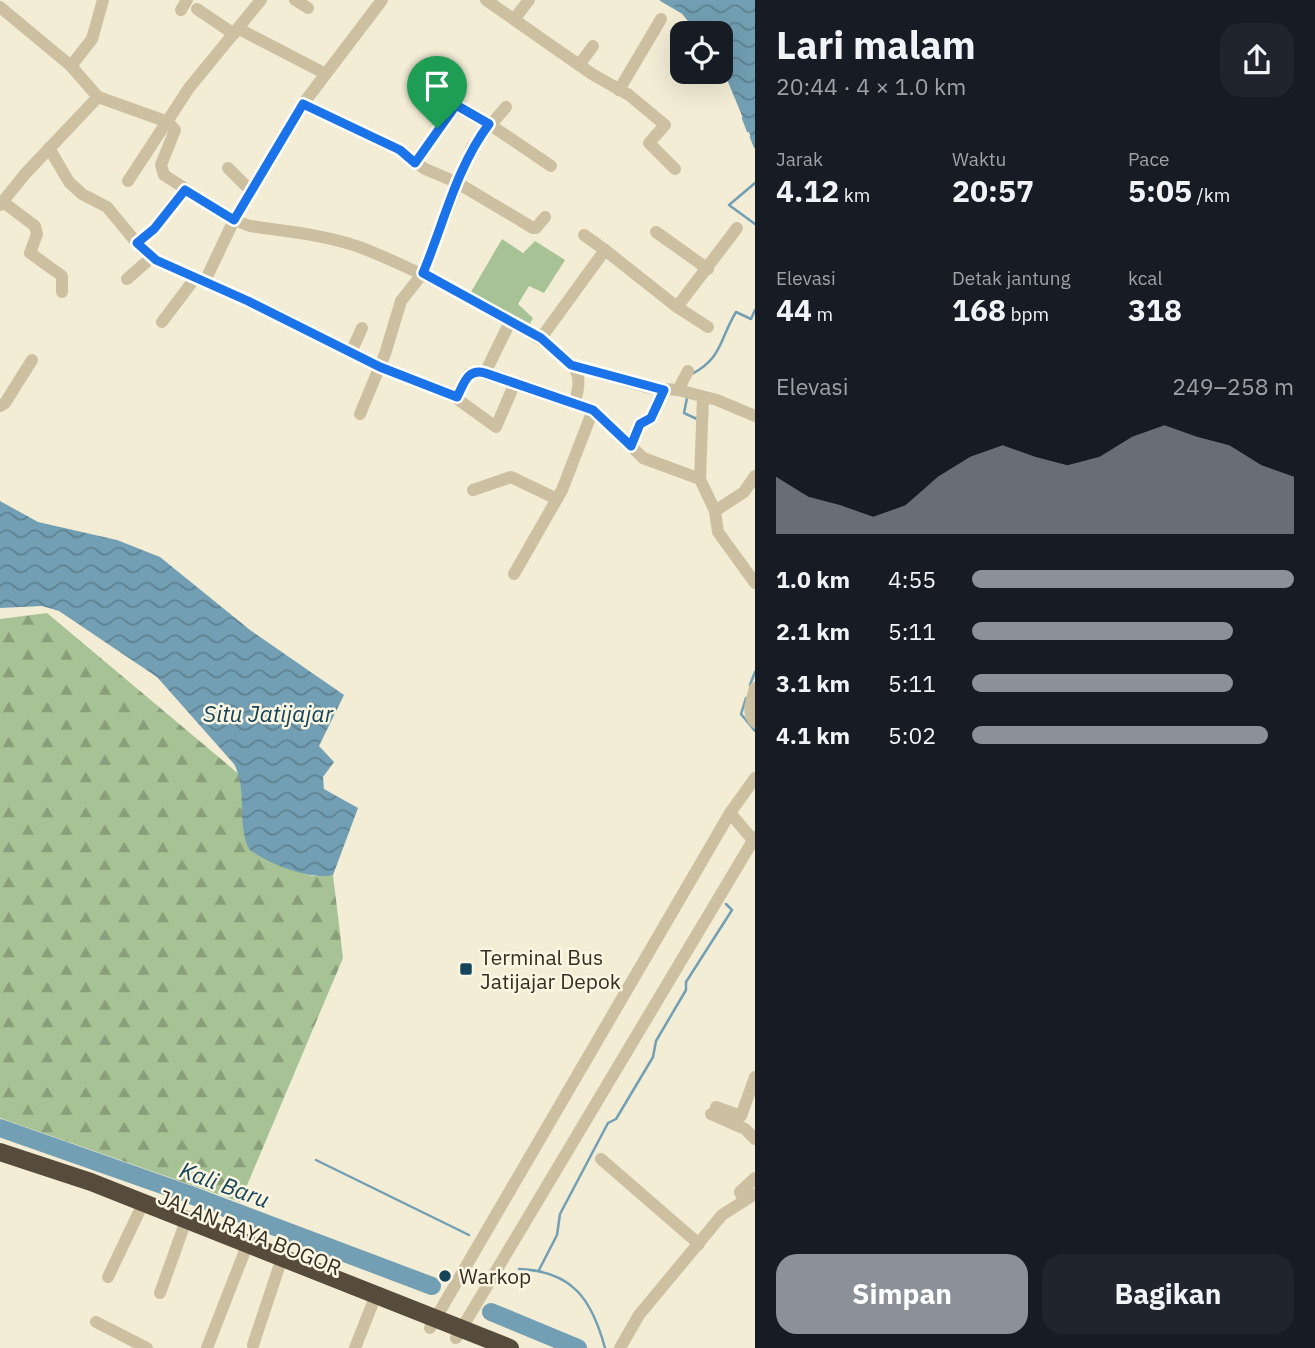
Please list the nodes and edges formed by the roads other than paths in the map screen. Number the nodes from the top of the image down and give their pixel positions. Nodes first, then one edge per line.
1 (103, 0) edge
2 (261, 0) edge
3 (295, 0) edge
4 (382, 0) edge
5 (486, 0) edge
6 (529, 0) edge
7 (188, 6) edge
8 (0, 8) edge
9 (308, 8) dead end
10 (515, 18) junction
11 (661, 19) dead end
12 (237, 32) junction
13 (593, 46) dead end
14 (579, 65) junction
15 (71, 66) junction
16 (324, 73) junction
17 (619, 90) junction
18 (428, 92) dead end
19 (98, 97) junction
20 (303, 104) junction
21 (456, 105) junction
22 (506, 107) dead end
23 (168, 121) junction
24 (489, 124) junction
25 (49, 148) junction
26 (415, 163) junction
27 (551, 166) dead end
28 (228, 168) dead end
29 (675, 169) dead end
30 (128, 181) dead end
31 (456, 182) junction
32 (185, 190) junction
33 (251, 191) junction
34 (1, 204) edge
35 (545, 217) dead end
36 (234, 220) junction
37 (737, 228) dead end
38 (656, 232) dead end
39 (584, 235) dead end
40 (137, 243) junction
41 (605, 250) junction
42 (152, 257) junction
43 (708, 269) junction
44 (423, 273) junction
45 (127, 279) dead end
46 (200, 279) junction
47 (62, 292) dead end
48 (677, 307) junction
49 (162, 322) dead end
50 (509, 324) junction
51 (708, 327) dead end
52 (362, 328) dead end
53 (541, 338) junction
54 (351, 352) junction
55 (32, 359) dead end
56 (571, 365) junction
57 (380, 367) junction
58 (688, 371) dead end
59 (485, 373) junction
60 (514, 385) junction
61 (664, 390) junction
62 (678, 390) junction
63 (457, 397) junction
64 (703, 397) junction
65 (575, 403) junction
66 (0, 406) edge
67 (593, 410) junction
68 (359, 414) dead end
69 (755, 416) edge
70 (631, 446) junction
71 (700, 479) junction
72 (753, 486) edge
73 (473, 490) dead end
74 (557, 499) junction
75 (715, 511) junction
76 (514, 575) dead end
77 (755, 583) edge
78 (755, 688) edge
79 (755, 722) edge
80 (755, 778) edge
81 (730, 813) junction
82 (754, 839) edge
83 (754, 1080) edge
84 (751, 1101) edge
85 (755, 1139) edge
86 (0, 1152) edge
87 (601, 1159) dead end
88 (0, 1163) edge
89 (755, 1178) edge
90 (745, 1197) edge
91 (139, 1212) junction
92 (183, 1229) junction
93 (695, 1242) junction
94 (246, 1248) junction
95 (279, 1267) junction
96 (108, 1278) dead end
97 (160, 1293) dead end
98 (372, 1305) junction
99 (96, 1322) dead end
100 (432, 1323) junction
101 (458, 1333) junction
102 (253, 1345) dead end
103 (621, 1347) edge
104 (148, 1348) edge
105 (207, 1348) edge
106 (355, 1348) edge
107 (481, 1348) edge
108 (510, 1348) edge

1 - 15 street
2 - 12 street
3 - 9 street
4 - 16 street
5 - 10 street
6 - 10 street
7 - 12 street
8 - 15 street
10 - 14 street
11 - 17 street
12 - 16 street
12 - 23 street
13 - 14 street
14 - 17 street
15 - 19 street
16 - 20 street
17 - 29 street
18 - 21 street
19 - 23 street
19 - 25 street
20 - 26 street
20 - 33 street
21 - 24 street
21 - 26 street
22 - 24 street
23 - 30 street
23 - 32 street
24 - 27 street
24 - 31 street
25 - 34 street
25 - 40 street
26 - 31 street
28 - 33 street
31 - 35 street
31 - 44 street
32 - 36 street
32 - 40 street
33 - 36 street
34 - 47 street
36 - 44 street
36 - 46 street
37 - 43 street
38 - 43 street
39 - 41 street
40 - 42 street
41 - 48 street
41 - 53 street
42 - 45 street
42 - 46 street
43 - 48 street
44 - 50 street
44 - 57 street
46 - 49 street
46 - 54 street
48 - 51 street
50 - 53 street
50 - 59 street
52 - 54 street
53 - 56 street
54 - 57 street
55 - 66 street
56 - 61 street
56 - 65 street
57 - 63 street
57 - 68 street
58 - 62 street
59 - 60 street
59 - 63 street
60 - 63 street
60 - 65 street
61 - 62 street
61 - 70 street
62 - 64 street
64 - 69 street
64 - 71 street
65 - 67 street
67 - 70 street
67 - 74 street
70 - 71 street
71 - 75 street
72 - 75 street
73 - 74 street
74 - 76 street
75 - 77 street
78 - 79 street
80 - 81 street
81 - 82 street
81 - 100 street
82 - 101 street
83 - 84 street
84 - 85 street
86 - 94 highway, JALAN RAYA BOGOR
87 - 93 street
88 - 91 highway, JALAN RAYA BOGOR
89 - 90 street
90 - 93 street
91 - 92 highway, JALAN RAYA BOGOR
91 - 96 street
92 - 94 highway, JALAN RAYA BOGOR
92 - 97 street
93 - 103 street
94 - 95 highway, JALAN RAYA BOGOR
94 - 100 highway, JALAN RAYA BOGOR
94 - 105 street
95 - 98 highway, JALAN RAYA BOGOR
95 - 102 street
98 - 100 highway, JALAN RAYA BOGOR
98 - 106 street
99 - 104 street
100 - 101 highway, JALAN RAYA BOGOR
101 - 107 highway, JALAN RAYA BOGOR
101 - 108 highway, JALAN RAYA BOGOR

